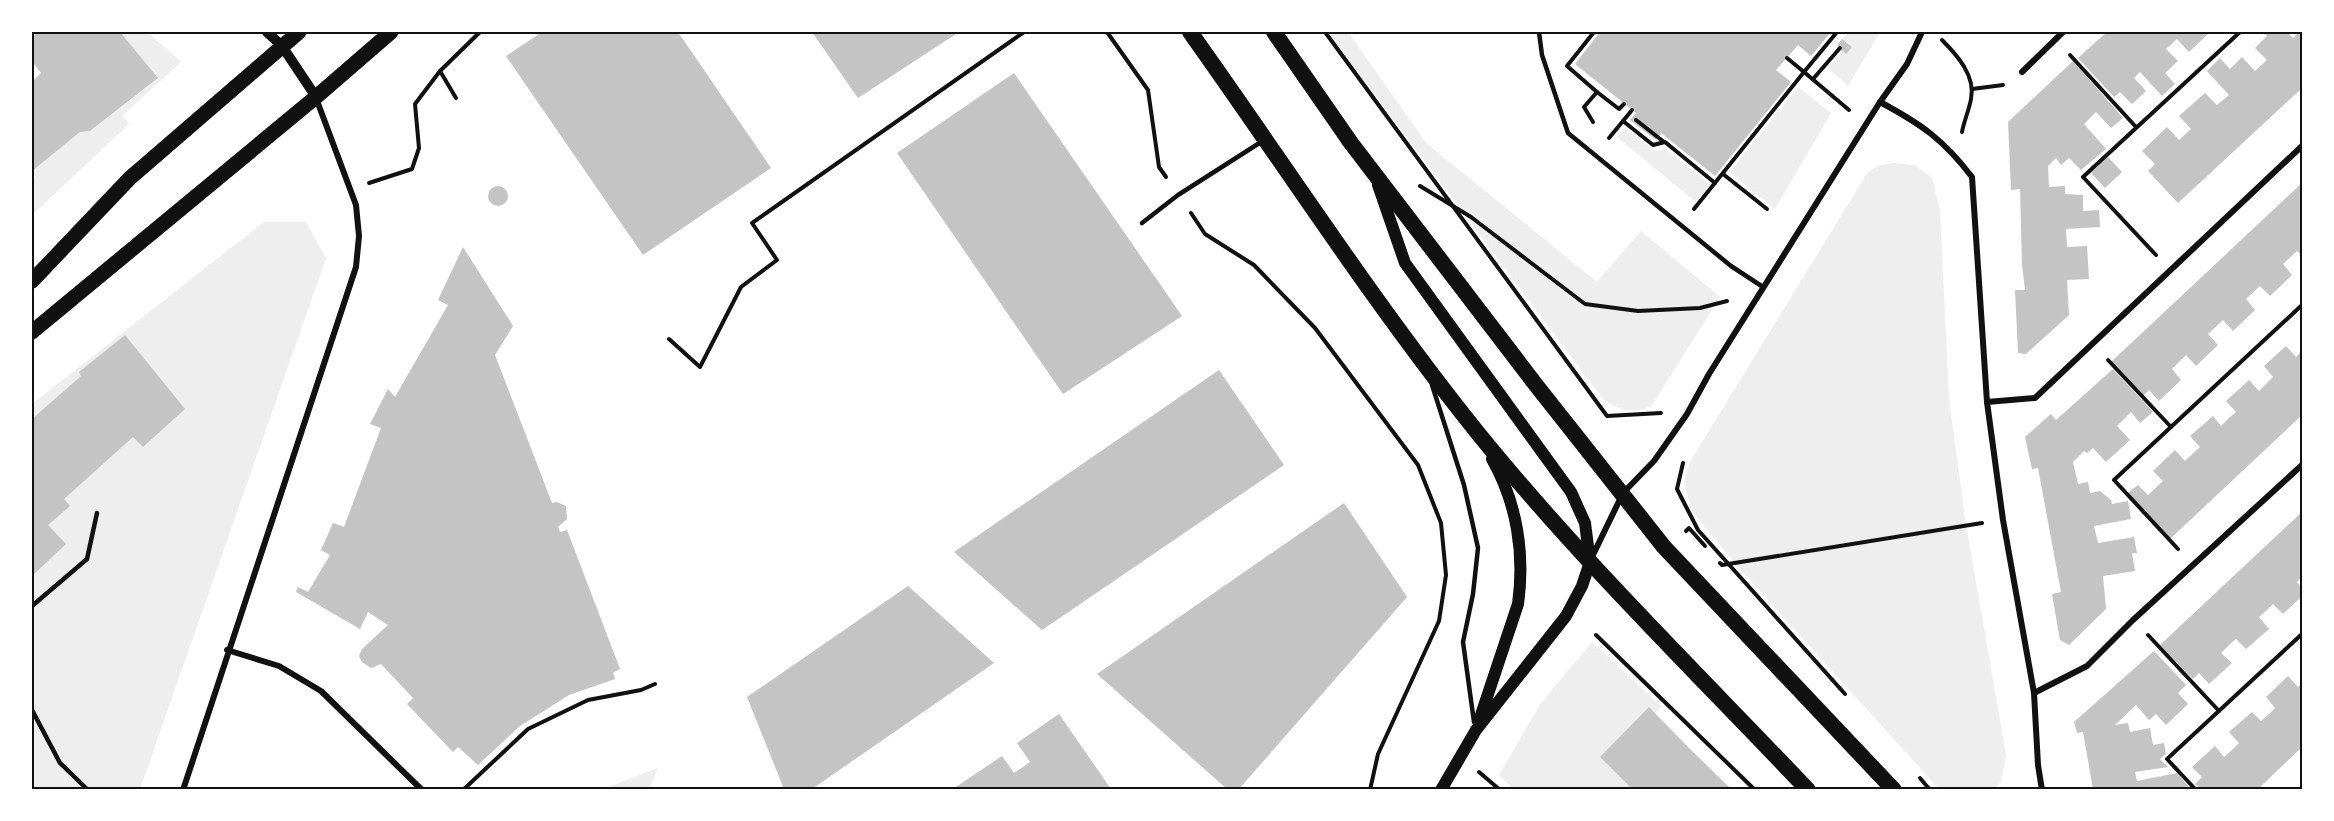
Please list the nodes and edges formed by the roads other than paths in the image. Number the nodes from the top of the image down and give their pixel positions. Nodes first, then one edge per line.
1 (267, 32) edge
2 (299, 32) edge
3 (391, 32) edge
4 (1190, 32) edge
5 (1274, 32) edge
6 (1539, 32) edge
7 (1922, 32) edge
8 (2063, 32) edge
9 (282, 46) junction
10 (2022, 72) road end
11 (316, 98) junction
12 (1880, 102) junction
13 (1266, 139) junction
14 (2302, 146) edge
15 (1373, 170) junction
16 (1142, 222) dead end
17 (32, 282) edge
18 (1761, 290) junction
19 (32, 332) edge
20 (1424, 362) junction
21 (1988, 402) junction
22 (1477, 432) junction
23 (2302, 465) edge
24 (1623, 494) junction
25 (97, 513) dead end
26 (1590, 561) junction
27 (32, 606) edge
28 (227, 650) junction
29 (2034, 693) junction
30 (32, 710) edge
31 (1476, 730) junction
32 (88, 789) edge
33 (183, 789) edge
34 (422, 789) edge
35 (1441, 789) edge
36 (1808, 789) edge
37 (1894, 789) edge
38 (2042, 789) edge

1 - 9 street
2 - 9 main road
3 - 11 main road
4 - 13 highway
5 - 15 highway
6 - 18 lane
7 - 12 street
8 - 10 street
9 - 11 street
9 - 17 main road
11 - 19 main road
11 - 28 street
12 - 18 street
12 - 21 street
13 - 16 lane
13 - 20 highway
14 - 21 street
15 - 24 highway
15 - 26 main road
18 - 24 street
20 - 22 highway
20 - 31 lane
21 - 29 street
22 - 26 highway
22 - 31 main road
23 - 29 street
24 - 26 street
24 - 37 highway
25 - 27 lane
26 - 31 main road
26 - 36 highway
28 - 33 street
28 - 34 street
29 - 38 street
30 - 32 lane
31 - 35 main road

